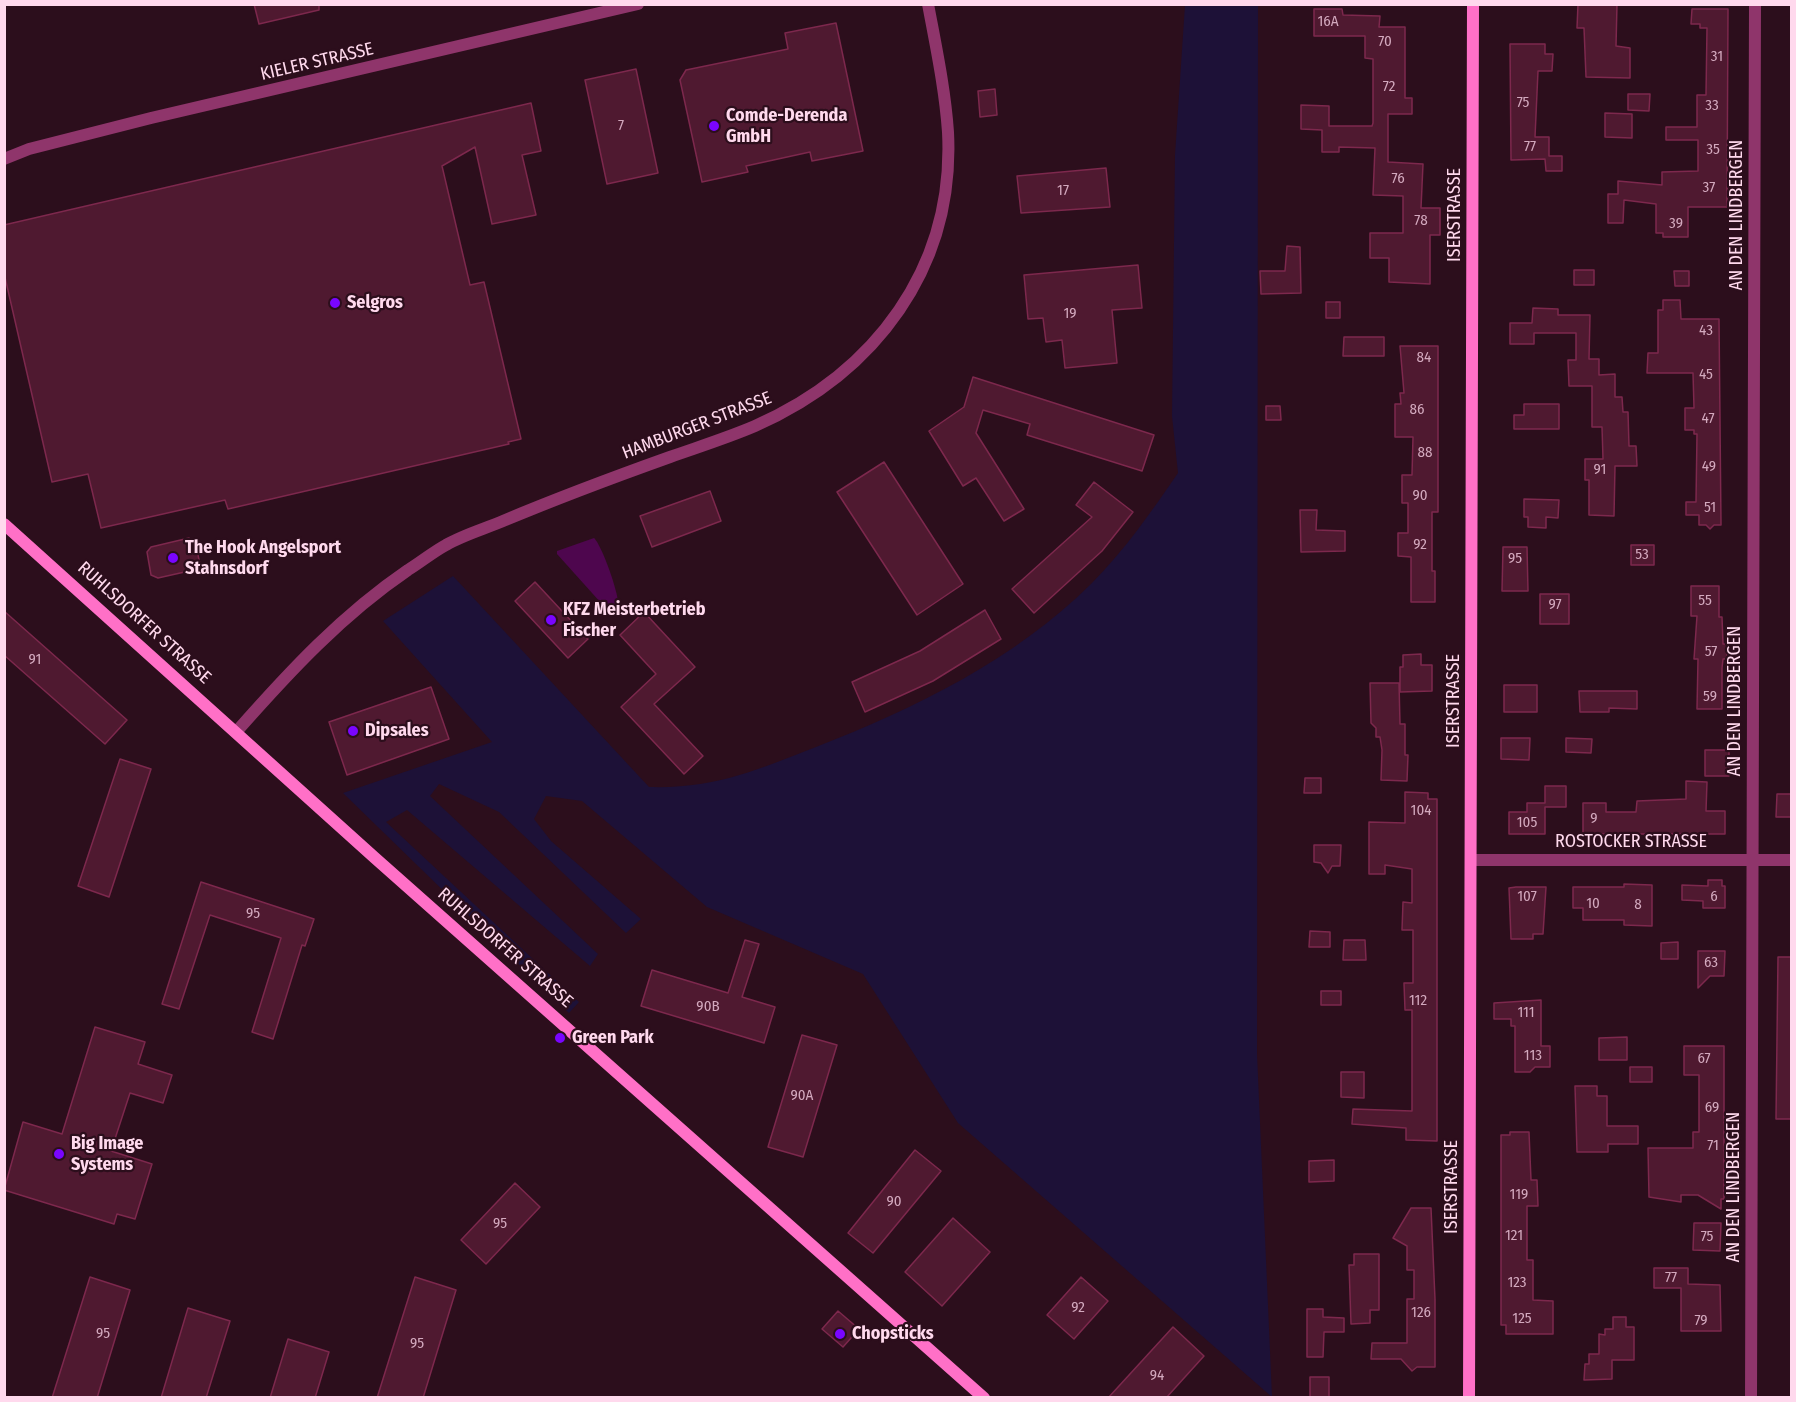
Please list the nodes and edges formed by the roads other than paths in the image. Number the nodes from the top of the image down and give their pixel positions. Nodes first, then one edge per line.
1 (638, 4) edge
2 (928, 4) edge
3 (1473, 4) edge
4 (1755, 4) edge
5 (4, 159) edge
6 (4, 524) edge
7 (237, 731) junction
8 (1471, 860) junction
9 (1752, 860) junction
10 (1791, 860) edge
11 (984, 1398) edge
12 (1469, 1398) edge
13 (1751, 1398) edge

1 - 5 street, KIELER STRASSE
2 - 7 street, HAMBURGER STRASSE
3 - 8 street, ISERSTRASSE
4 - 9 street, AN DEN LINDBERGEN
6 - 7 street, RUHLSDORFER STRASSE
7 - 11 street, RUHLSDORFER STRASSE
8 - 9 street, ROSTOCKER STRASSE
8 - 12 street, ISERSTRASSE
9 - 10 street, ROSTOCKER STRASSE
9 - 13 street, AN DEN LINDBERGEN

